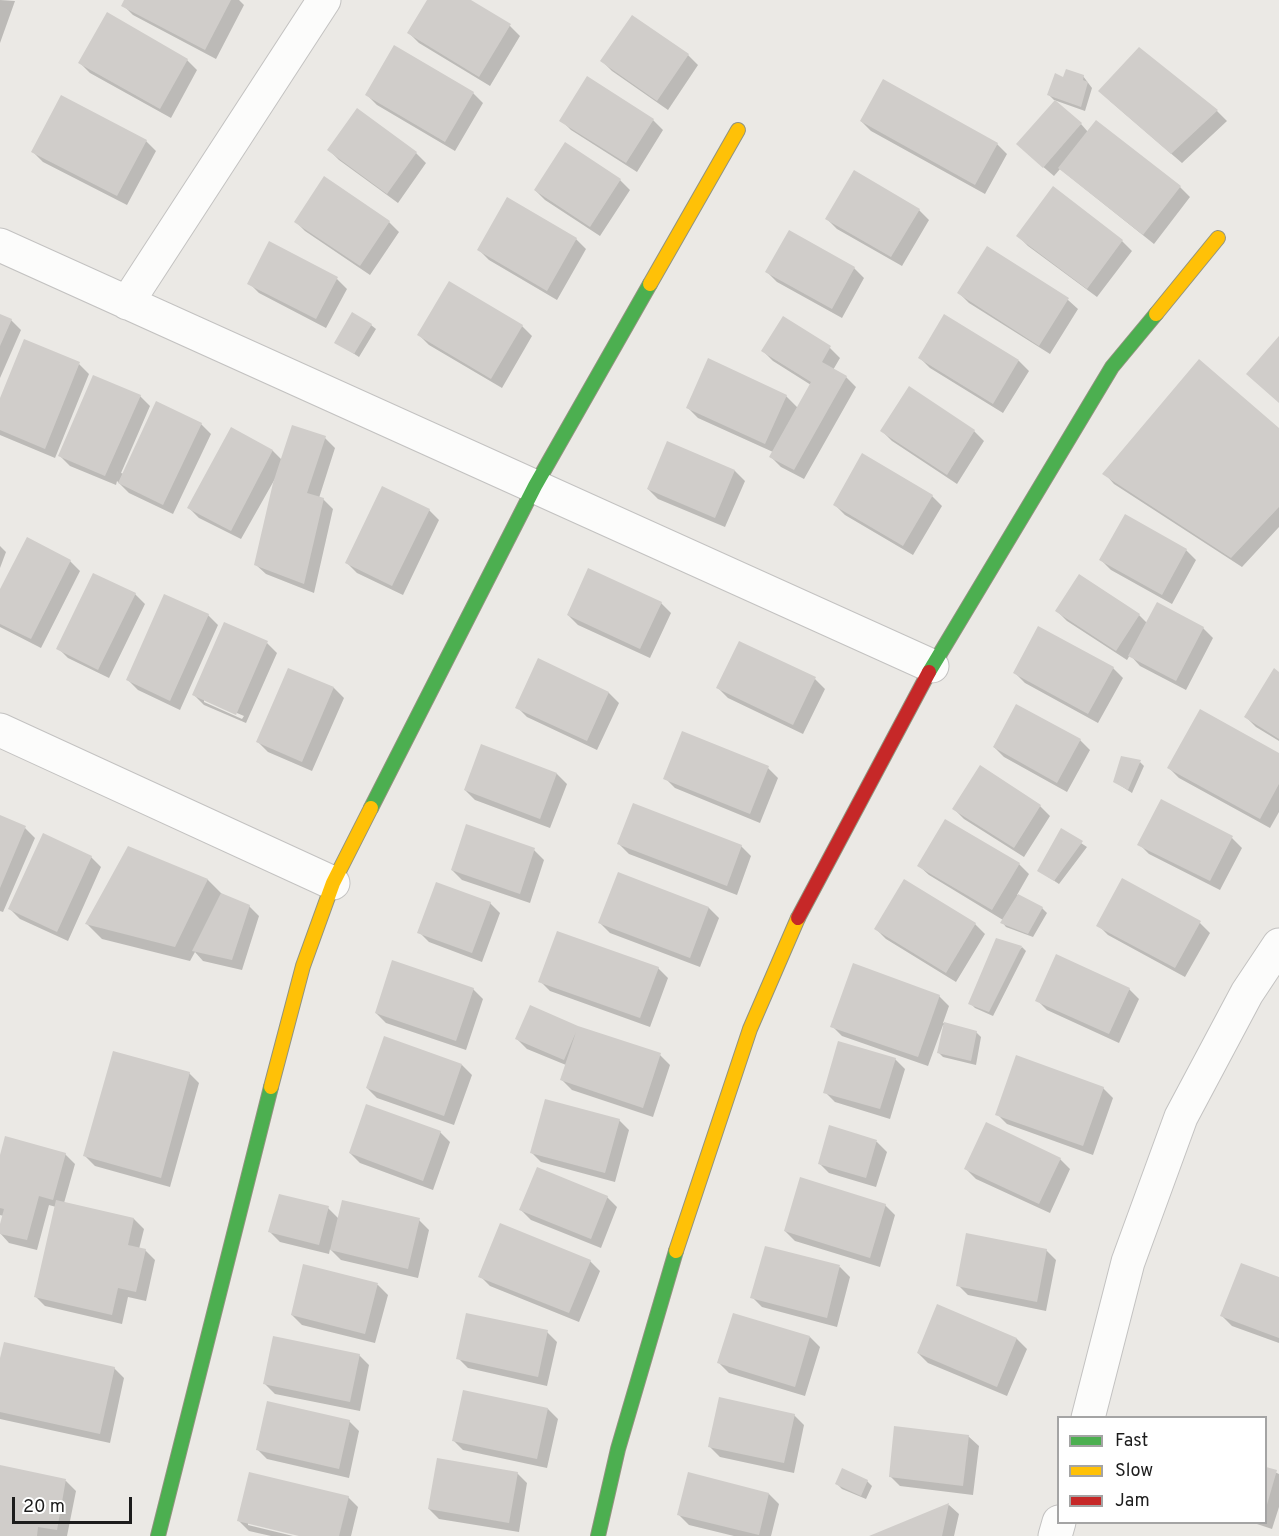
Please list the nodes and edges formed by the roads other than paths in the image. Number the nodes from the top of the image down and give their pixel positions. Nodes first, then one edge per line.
1 (324, 0) edge
2 (738, 130) dead end
3 (1218, 238) dead end
4 (0, 245) edge
5 (127, 303) junction
6 (535, 486) junction
7 (932, 666) junction
8 (0, 730) edge
9 (333, 883) junction
10 (1279, 945) edge
11 (1089, 1416) edge
12 (158, 1536) edge
13 (598, 1536) edge

1 - 5 street
2 - 6 street
3 - 7 street
4 - 5 street
5 - 6 street
6 - 7 street
6 - 9 street
7 - 13 street
8 - 9 street
9 - 12 street
10 - 11 street

